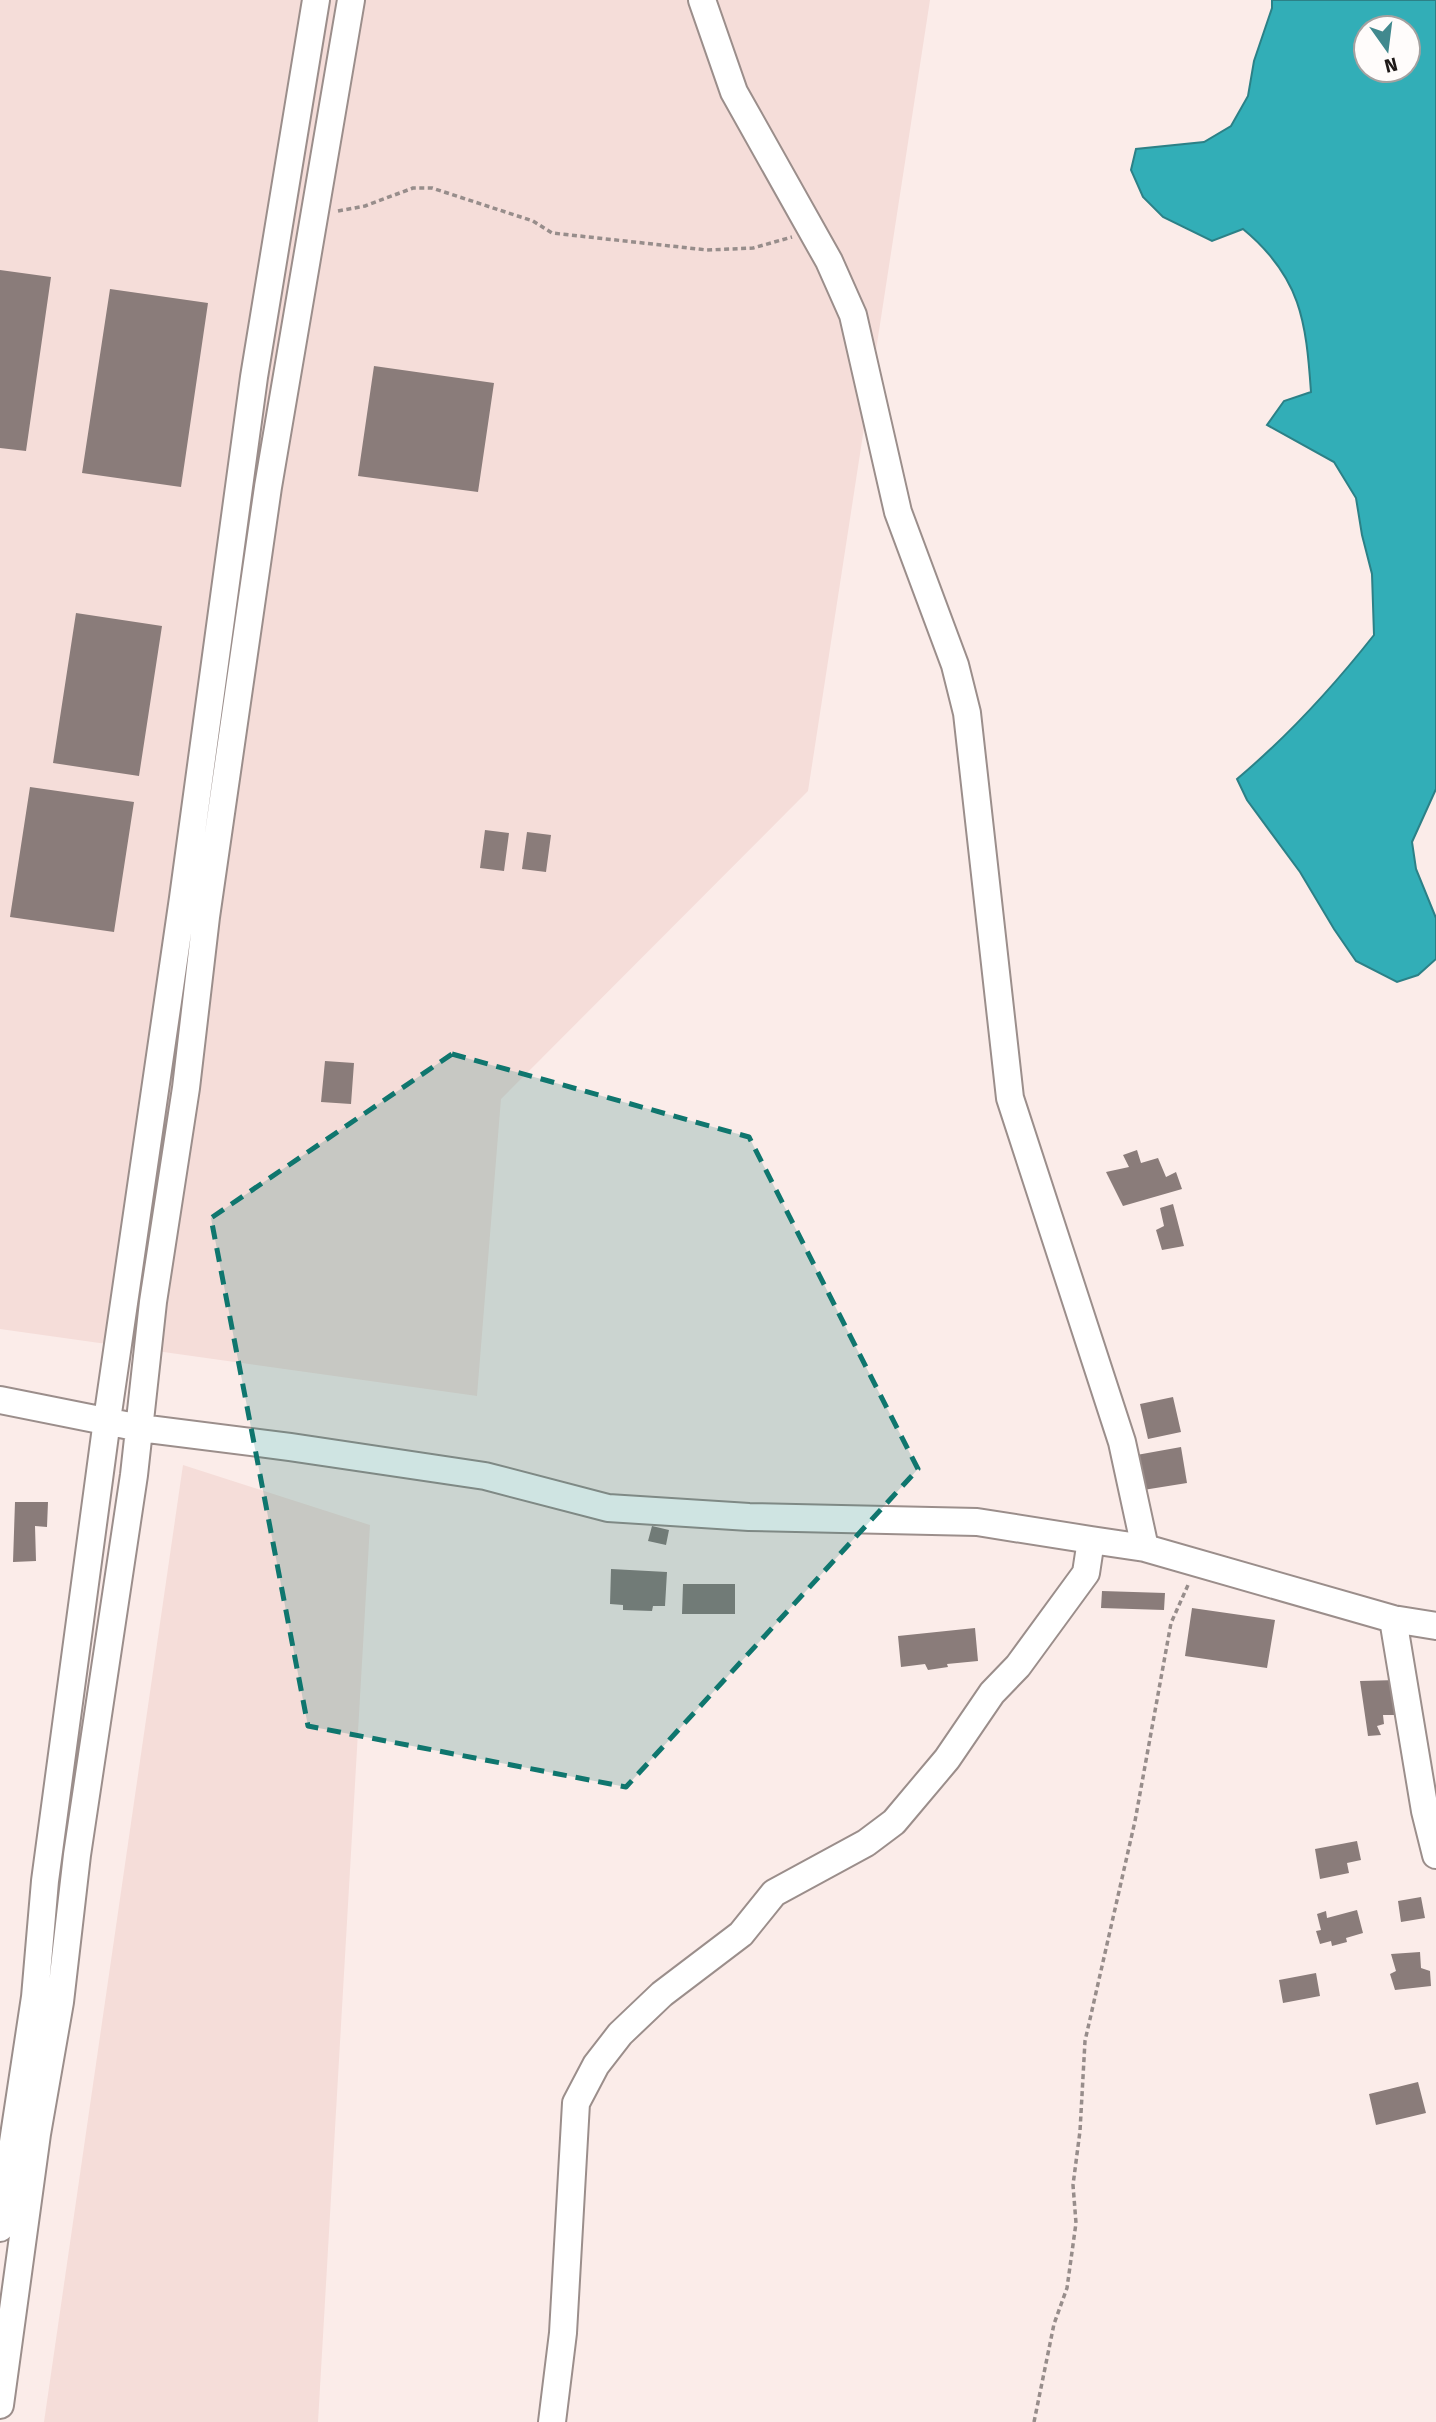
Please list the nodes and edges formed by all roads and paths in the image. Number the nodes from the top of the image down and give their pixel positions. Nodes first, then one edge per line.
1 (316, 0) edge
2 (351, 0) edge
3 (702, 0) edge
4 (315, 211) junction
5 (808, 223) junction
6 (0, 1400) edge
7 (107, 1420) junction
8 (140, 1428) junction
9 (1091, 1540) junction
10 (1145, 1548) junction
11 (1193, 1562) junction
12 (1393, 1619) junction
13 (1436, 1626) edge
14 (1436, 1855) edge
15 (0, 2228) edge
16 (0, 2405) edge
17 (552, 2422) edge
18 (1034, 2422) edge

1 - 7 street
2 - 4 street
3 - 5 street
4 - 5 path
4 - 8 street
5 - 10 street
6 - 7 street
7 - 8 street
7 - 15 street
8 - 9 street
8 - 16 street
9 - 10 street
9 - 17 street
10 - 11 street
11 - 12 street
11 - 18 path
12 - 13 street
12 - 14 street

